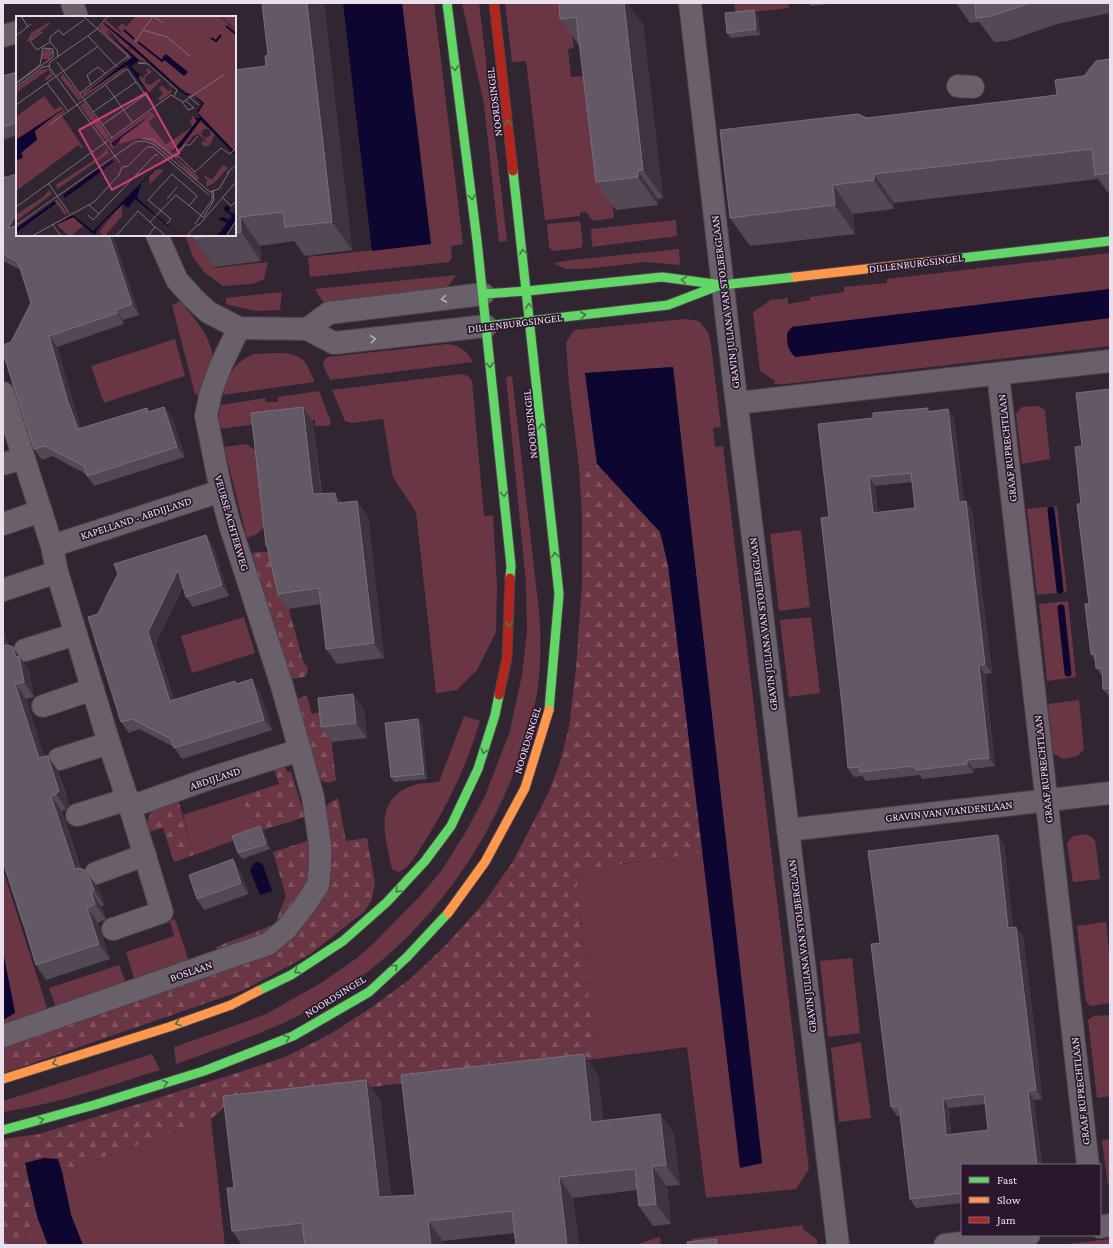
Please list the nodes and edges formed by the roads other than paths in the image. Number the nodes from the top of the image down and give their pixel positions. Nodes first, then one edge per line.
1 (72, 3) edge
2 (447, 3) edge
3 (494, 3) edge
4 (690, 3) edge
5 (77, 16) edge
6 (16, 32) edge
7 (3, 36) edge
8 (157, 236) edge
9 (1110, 240) edge
10 (722, 285) junction
11 (528, 291) junction
12 (483, 294) junction
13 (530, 320) junction
14 (486, 326) junction
15 (240, 328) junction
16 (307, 329) junction
17 (1110, 361) edge
18 (998, 374) junction
19 (4, 399) edge
20 (737, 403) junction
21 (24, 458) junction
22 (3, 464) edge
23 (221, 490) junction
24 (41, 511) junction
25 (3, 524) edge
26 (52, 546) junction
27 (56, 572) junction
28 (3, 590) edge
29 (76, 634) junction
30 (25, 650) dead end
31 (93, 689) junction
32 (43, 706) dead end
33 (109, 743) junction
34 (300, 750) junction
35 (59, 759) dead end
36 (1110, 793) edge
37 (1047, 800) junction
38 (129, 803) junction
39 (77, 815) dead end
40 (788, 830) junction
41 (320, 845) joint
42 (145, 855) junction
43 (96, 873) dead end
44 (114, 929) dead end
45 (3, 1036) edge
46 (3, 1079) edge
47 (3, 1130) edge
48 (1088, 1164) edge
49 (1021, 1236) edge
50 (838, 1245) edge
51 (945, 1245) edge

1 - 5 street
2 -> 12 main road
11 -> 3 main road, NOORDSINGEL
4 - 10 street, GRAVIN JULIANA VAN STOLBERGLAAN
6 - 7 street
8 - 15 street
9 - 10 main road, DILLENBURGSINGEL
10 -> 11 main road, DILLENBURGSINGEL
13 -> 10 main road, DILLENBURGSINGEL
10 - 20 street, GRAVIN JULIANA VAN STOLBERGLAAN
11 - 12 main road, DILLENBURGSINGEL
13 -> 11 main road, NOORDSINGEL
12 - 14 main road
12 -> 16 street, DILLENBURGSINGEL
13 - 14 main road, DILLENBURGSINGEL
47 -> 13 main road, NOORDSINGEL
16 -> 14 street, DILLENBURGSINGEL
14 -> 46 main road
15 - 16 street, DILLENBURGSINGEL
15 - 23 street, VEURSE ACHTERWEG
17 - 18 street
18 - 20 street
18 - 37 street, GRAAF RUPRECHTLAAN
19 - 21 street
20 - 40 street, GRAVIN JULIANA VAN STOLBERGLAAN
21 - 22 street
21 - 24 street
23 - 26 street, KAPELLAND - ABDIJLAND
23 - 34 street, VEURSE ACHTERWEG
24 - 25 street
24 - 26 street
26 - 27 street
27 - 28 street
27 - 29 street
29 - 30 street
29 - 31 street
31 - 32 street
31 - 33 street
33 - 35 street
33 - 38 street
34 - 38 street, ABDIJLAND
34 - 41 street, VEURSE ACHTERWEG
36 - 37 street, GRAVIN VAN VIANDENLAAN
37 - 40 street, GRAVIN VAN VIANDENLAAN
37 - 48 street, GRAAF RUPRECHTLAAN
38 - 39 street, ABDIJLAND
38 - 42 street
40 - 50 street, GRAVIN JULIANA VAN STOLBERGLAAN
41 - 45 street, BOSLAAN
42 - 43 street
42 - 44 street
49 - 51 street

